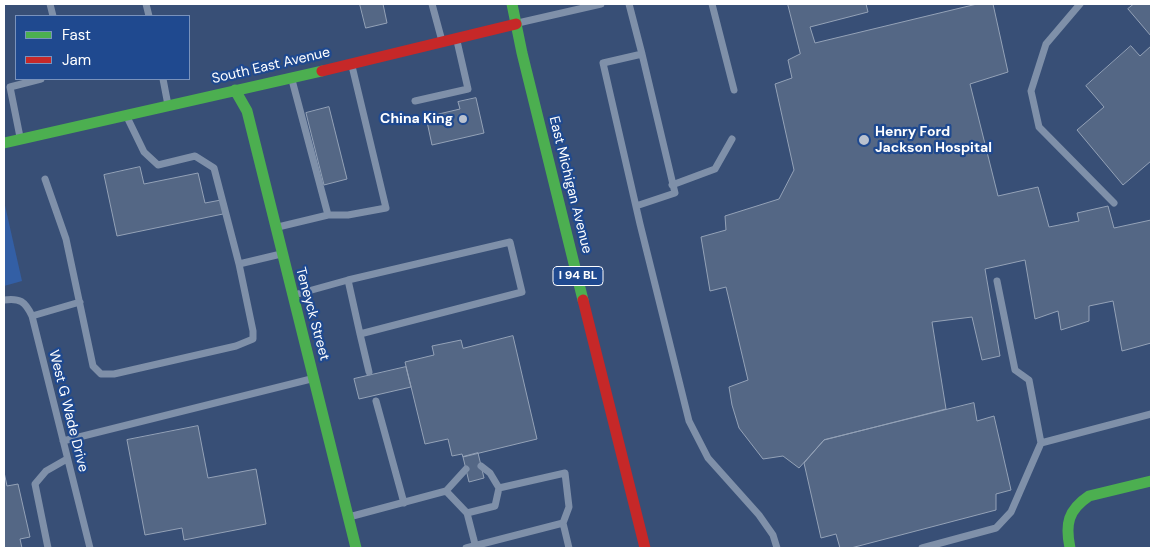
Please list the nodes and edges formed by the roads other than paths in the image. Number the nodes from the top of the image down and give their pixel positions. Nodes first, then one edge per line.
1 (432, 4) edge
2 (512, 4) edge
3 (601, 4) edge
4 (629, 4) edge
5 (712, 4) edge
6 (1080, 4) edge
7 (516, 24) junction
8 (456, 38) junction
9 (442, 42) junction
10 (642, 54) junction
11 (352, 64) junction
12 (292, 77) junction
13 (37, 80) edge
14 (163, 80) edge
15 (235, 90) junction
16 (734, 90) dead end
17 (415, 101) dead end
18 (168, 105) junction
19 (126, 115) junction
20 (20, 139) junction
21 (732, 139) dead end
22 (4, 142) edge
23 (45, 179) dead end
24 (672, 185) junction
25 (1114, 203) dead end
26 (636, 206) junction
27 (328, 215) junction
28 (275, 228) junction
29 (281, 254) junction
30 (239, 264) junction
31 (348, 280) junction
32 (997, 281) dead end
33 (291, 296) junction
34 (4, 300) edge
35 (80, 302) junction
36 (32, 316) junction
37 (360, 334) junction
38 (369, 372) dead end
39 (314, 379) junction
40 (376, 401) dead end
41 (1151, 414) edge
42 (63, 441) junction
43 (1041, 443) junction
44 (67, 459) junction
45 (481, 466) dead end
46 (466, 469) dead end
47 (1151, 481) edge
48 (499, 488) junction
49 (446, 491) junction
50 (404, 503) junction
51 (467, 513) junction
52 (348, 518) junction
53 (562, 522) junction
54 (475, 547) edge
55 (48, 548) edge
56 (90, 548) edge
57 (356, 548) edge
58 (466, 548) edge
59 (569, 548) edge
60 (646, 548) edge
61 (777, 548) edge
62 (922, 548) edge
63 (1070, 548) edge

1 - 9 lane
2 - 7 street, East Michigan Avenue / I 94 BL
3 - 7 lane
4 - 10 lane
5 - 16 lane
6 - 25 lane
7 - 8 street, South East Avenue
7 - 60 street, East Michigan Avenue / I 94 BL
8 - 9 street, South East Avenue
8 - 17 lane
9 - 11 street, South East Avenue
10 - 24 lane
10 - 26 lane
11 - 12 street, South East Avenue
11 - 27 lane
12 - 15 street, South East Avenue
12 - 27 lane
13 - 20 lane
14 - 18 lane
15 - 18 street, South East Avenue
15 - 28 street, Teneyck Street
18 - 19 street, South East Avenue
19 - 20 street, South East Avenue
19 - 30 lane
20 - 22 street, South East Avenue
21 - 24 lane
23 - 35 lane
24 - 26 lane
26 - 61 lane
27 - 28 lane
28 - 29 street, Teneyck Street
29 - 30 lane
29 - 33 street, Teneyck Street
30 - 35 lane
31 - 33 lane
31 - 37 lane
31 - 37 lane
32 - 43 lane
33 - 39 street, Teneyck Street
34 - 36 lane
35 - 36 lane
36 - 42 lane, West G Wade Drive
37 - 38 lane
39 - 42 lane
39 - 52 street, Teneyck Street
40 - 50 lane
41 - 43 lane
42 - 44 lane, West G Wade Drive
43 - 62 lane
44 - 55 lane
44 - 56 lane, West G Wade Drive
45 - 48 lane
46 - 49 lane
47 - 63 street
48 - 51 lane
48 - 53 lane
49 - 50 lane
49 - 51 lane
50 - 52 lane
51 - 54 lane
52 - 57 street, Teneyck Street
53 - 54 lane
53 - 59 lane
54 - 58 lane

